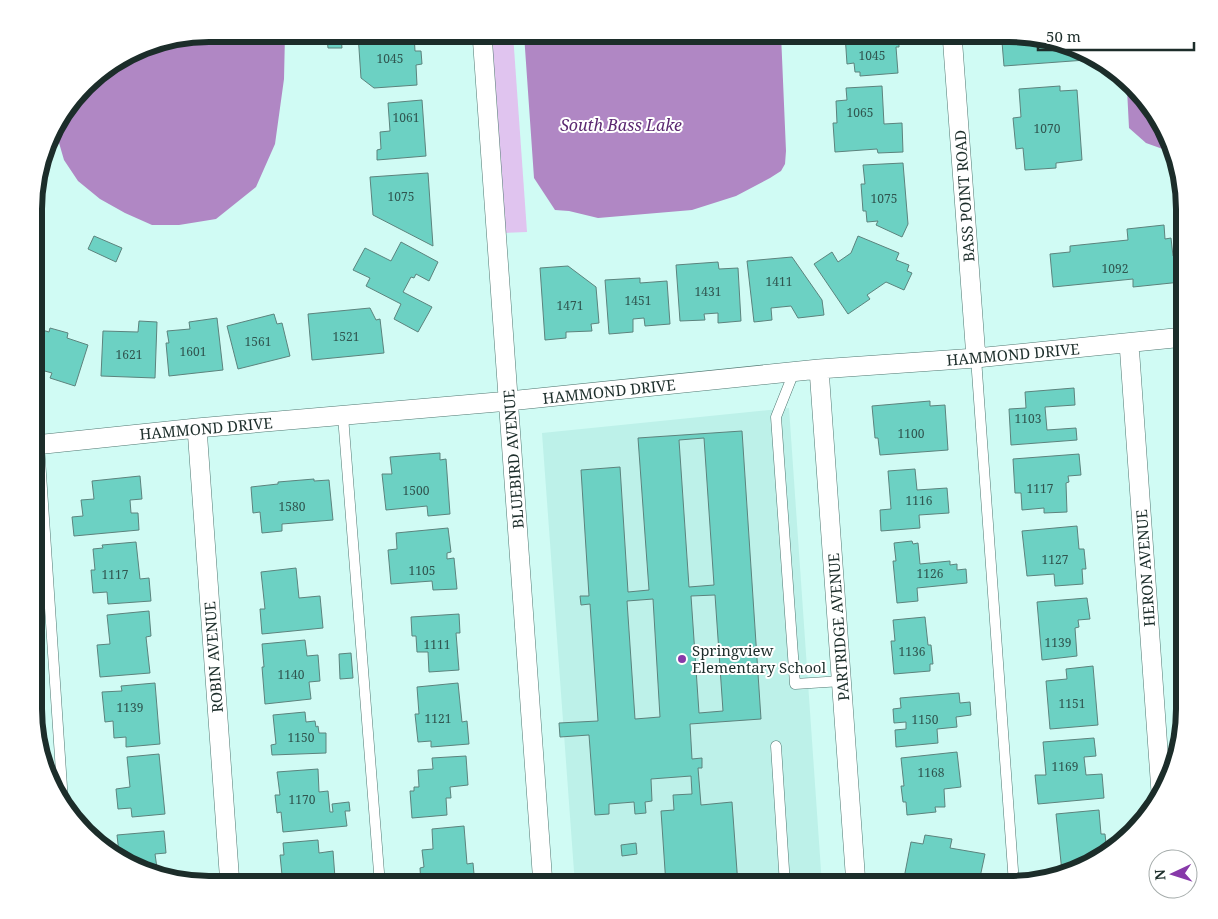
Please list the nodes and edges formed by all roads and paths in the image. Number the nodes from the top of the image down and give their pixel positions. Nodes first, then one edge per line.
1 (483, 42) edge
2 (953, 43) edge
3 (1176, 338) edge
4 (1129, 343) junction
5 (976, 358) junction
6 (819, 369) junction
7 (794, 372) junction
8 (509, 401) junction
9 (343, 416) junction
10 (197, 428) junction
11 (42, 444) edge
12 (43, 522) edge
13 (842, 681) junction
14 (776, 746) dead end
15 (1160, 779) edge
16 (62, 787) edge
17 (229, 876) edge
18 (379, 876) edge
19 (542, 876) edge
20 (784, 876) edge
21 (855, 876) edge
22 (1013, 876) edge

1 - 8 street, BLUEBIRD AVENUE
2 - 5 street, BASS POINT ROAD
3 - 4 street, HAMMOND DRIVE
4 - 5 street, HAMMOND DRIVE
4 - 15 street, HERON AVENUE
5 - 6 street, HAMMOND DRIVE
5 - 22 lane
6 - 7 street, HAMMOND DRIVE
6 - 13 street, PARTRIDGE AVENUE
7 - 8 street, HAMMOND DRIVE
7 - 13 lane
8 - 9 street, HAMMOND DRIVE
8 - 19 street, BLUEBIRD AVENUE
9 - 10 street, HAMMOND DRIVE
9 - 18 lane
10 - 11 street, HAMMOND DRIVE
10 - 17 street, ROBIN AVENUE
12 - 16 lane
13 - 21 street, PARTRIDGE AVENUE
14 - 20 lane

